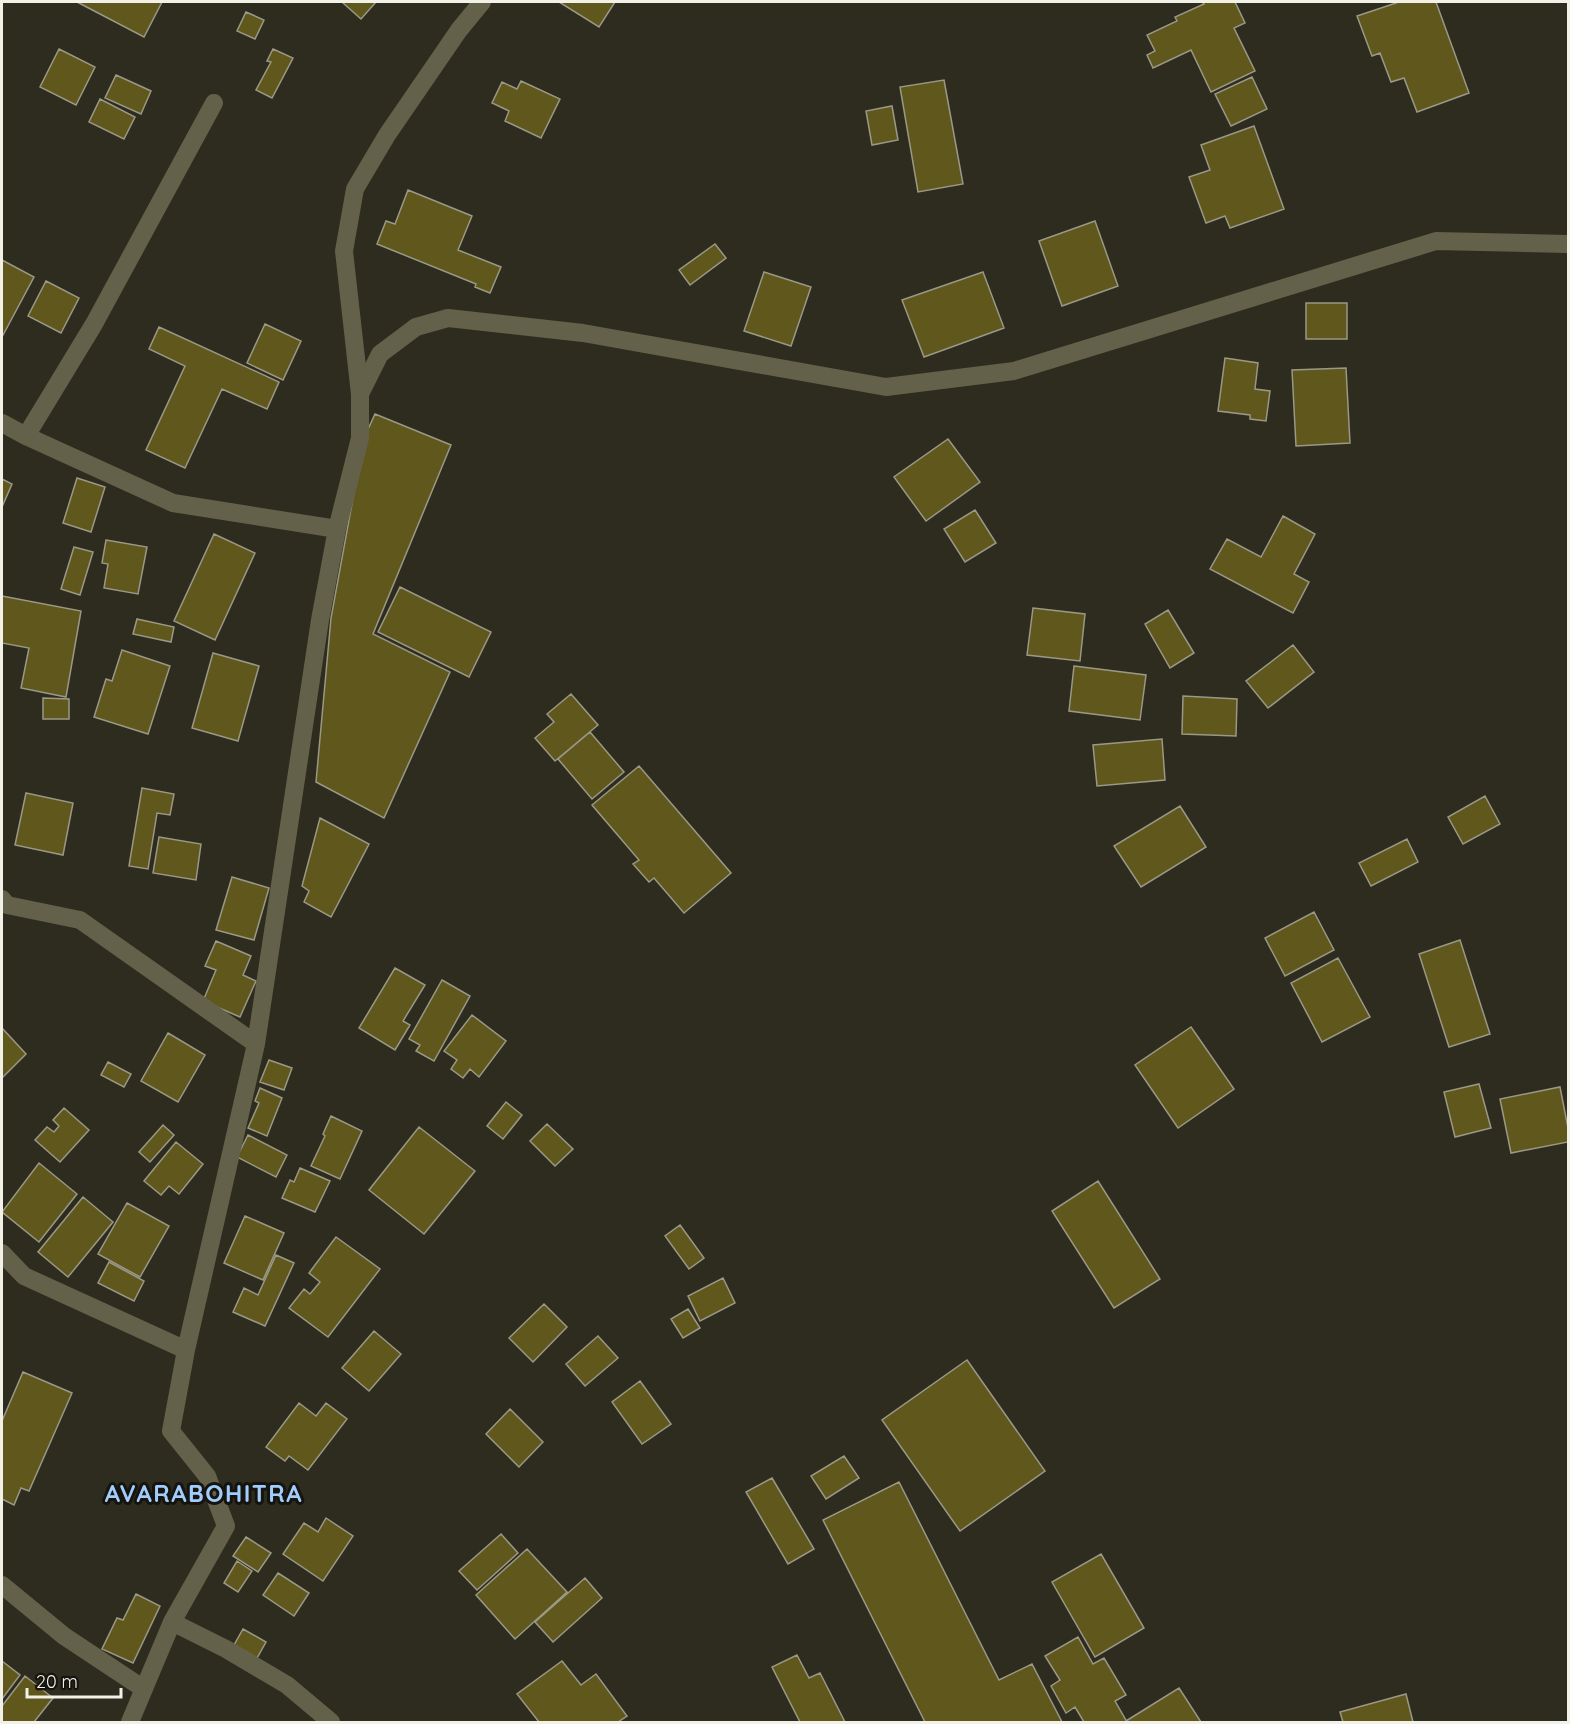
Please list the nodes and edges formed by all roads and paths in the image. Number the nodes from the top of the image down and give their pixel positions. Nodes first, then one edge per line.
1 (482, 2) edge
2 (214, 103) dead end
3 (1569, 244) edge
4 (360, 394) junction
5 (2, 423) edge
6 (26, 436) junction
7 (337, 528) junction
8 (2, 899) edge
9 (256, 1044) junction
10 (2, 1253) edge
11 (186, 1350) junction
12 (2, 1585) edge
13 (172, 1622) junction
14 (144, 1689) junction
15 (130, 1722) edge
16 (332, 1722) edge

1 - 4 street
2 - 6 street
3 - 4 street
4 - 7 street
5 - 6 street
6 - 7 street
7 - 9 street
8 - 9 street
9 - 11 street
10 - 11 street
11 - 13 street
12 - 14 street
13 - 14 street
13 - 16 street
14 - 15 street

